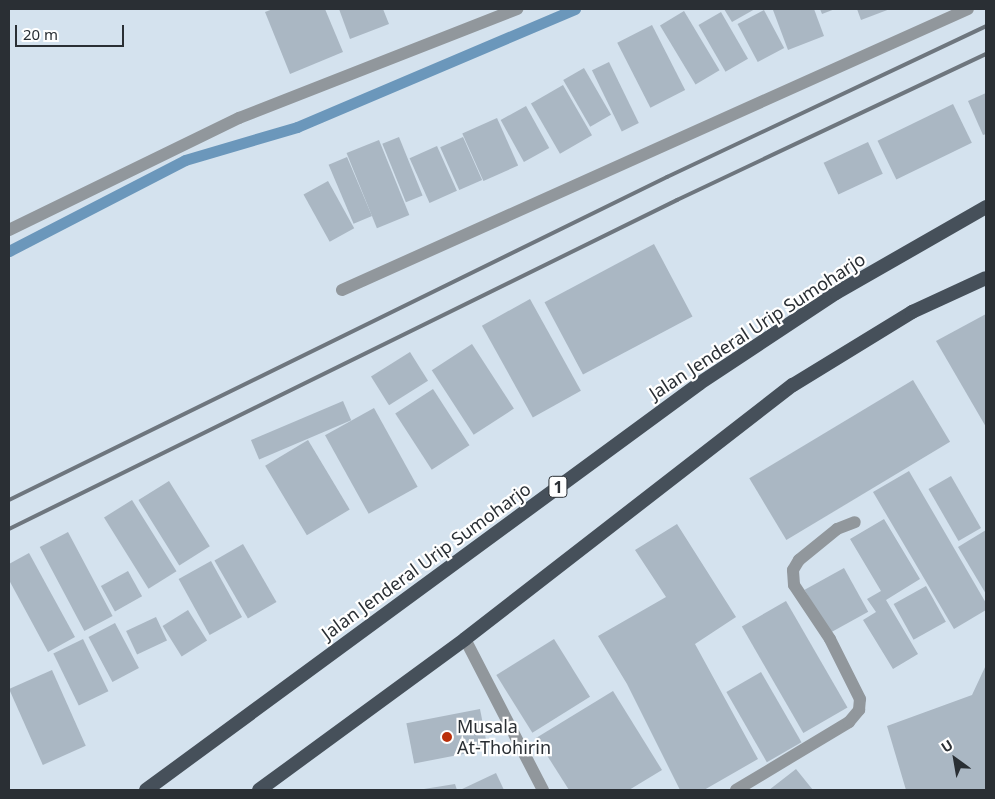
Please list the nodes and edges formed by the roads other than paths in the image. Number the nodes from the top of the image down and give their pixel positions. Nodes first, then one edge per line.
1 (517, 9) edge
2 (968, 9) edge
3 (986, 207) edge
4 (9, 230) edge
5 (986, 278) edge
6 (342, 290) dead end
7 (855, 522) dead end
8 (465, 639) junction
9 (146, 790) edge
10 (259, 790) edge
11 (543, 790) edge
12 (736, 790) edge

1 - 4 street
2 - 6 street
3 - 9 highway, Jalan Jenderal Urip Sumoharjo / 1
5 - 8 highway
7 - 12 street
8 - 10 highway
8 - 11 street

